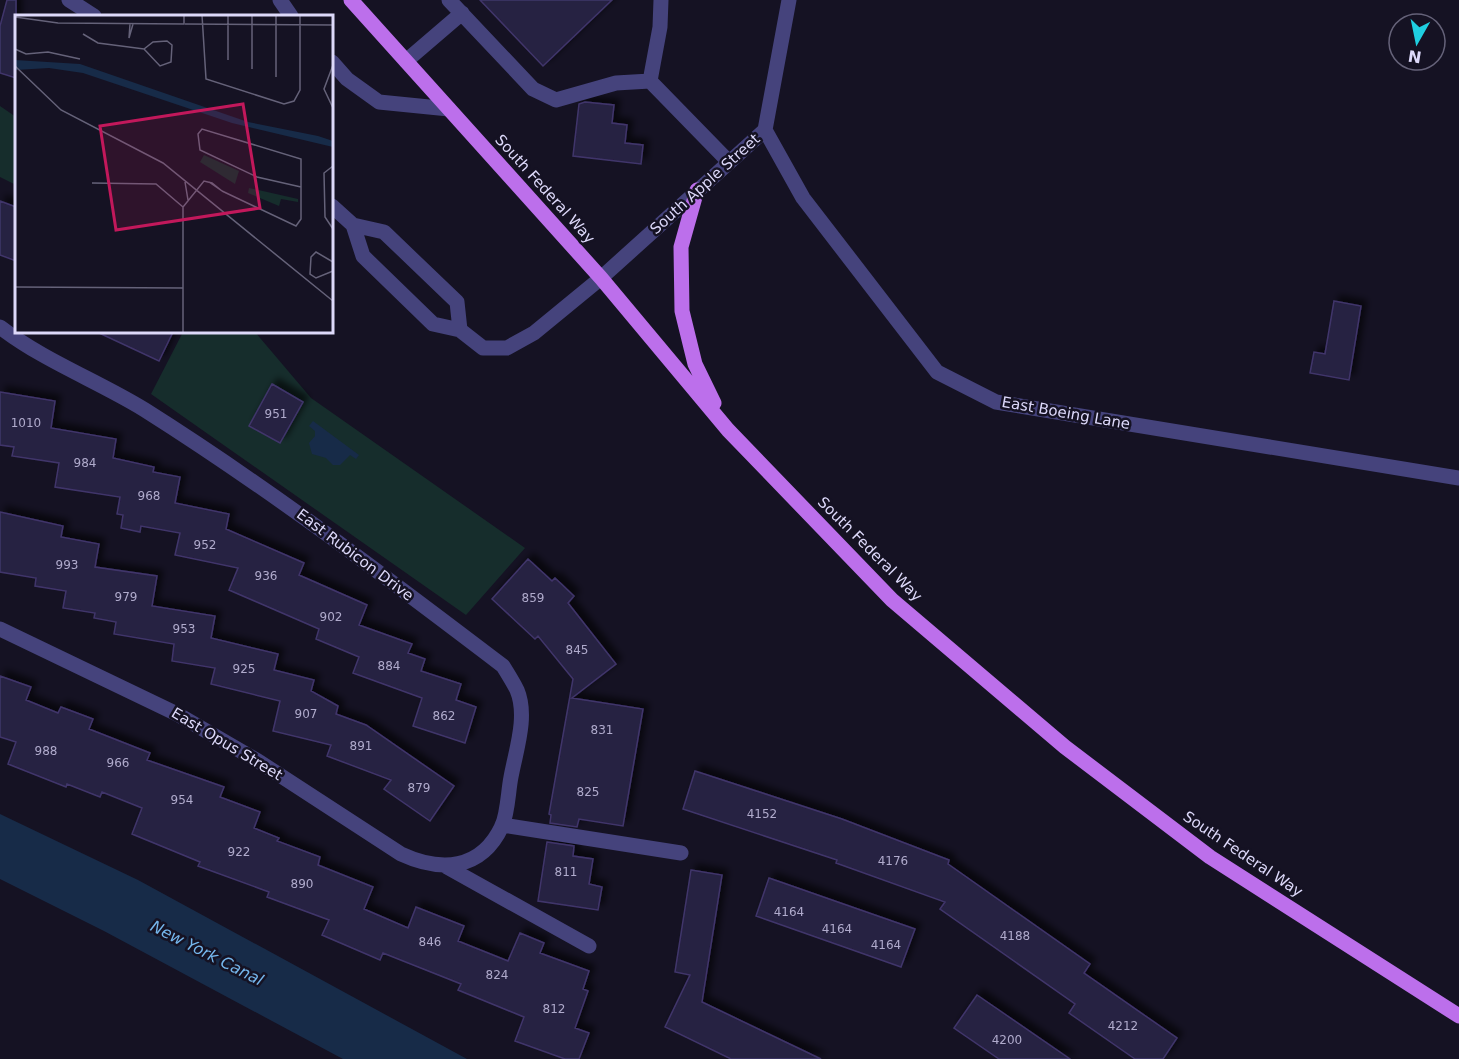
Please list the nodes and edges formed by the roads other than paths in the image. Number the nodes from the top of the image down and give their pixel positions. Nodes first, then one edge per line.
1 (69, 0) edge
2 (279, 0) edge
3 (351, 0) edge
4 (450, 0) edge
5 (661, 0) edge
6 (789, 0) edge
7 (462, 13) junction
8 (92, 15) edge
9 (290, 15) edge
10 (406, 61) junction
11 (333, 63) edge
12 (650, 81) junction
13 (449, 109) junction
14 (765, 130) junction
15 (729, 162) junction
16 (698, 190) junction
17 (333, 207) edge
18 (353, 225) junction
19 (601, 278) junction
20 (0, 327) edge
21 (460, 330) junction
22 (728, 430) junction
23 (1459, 478) edge
24 (0, 629) edge
25 (502, 825) junction
26 (681, 854) dead end
27 (447, 867) junction
28 (589, 946) dead end
29 (1459, 1016) edge

1 - 8 street
2 - 9 street
3 - 10 main road, South Federal Way
4 - 7 street
5 - 12 street
6 - 14 street, South Apple Street
7 - 10 street
7 - 12 street
10 - 13 main road, South Federal Way
11 - 13 street
12 - 15 street
13 - 19 main road, South Federal Way
14 - 15 street, South Apple Street
14 - 23 street, East Boeing Lane
15 - 16 street, South Apple Street
16 - 19 street, South Apple Street
16 - 22 main road
17 - 18 street
18 - 21 street
18 - 21 street
19 - 21 street, South Apple Street
19 - 22 main road, South Federal Way
20 - 25 street, East Rubicon Drive
22 - 29 main road, South Federal Way
24 - 27 street, East Opus Street
25 - 26 street
25 - 27 street, East Rubicon Drive
27 - 28 street

